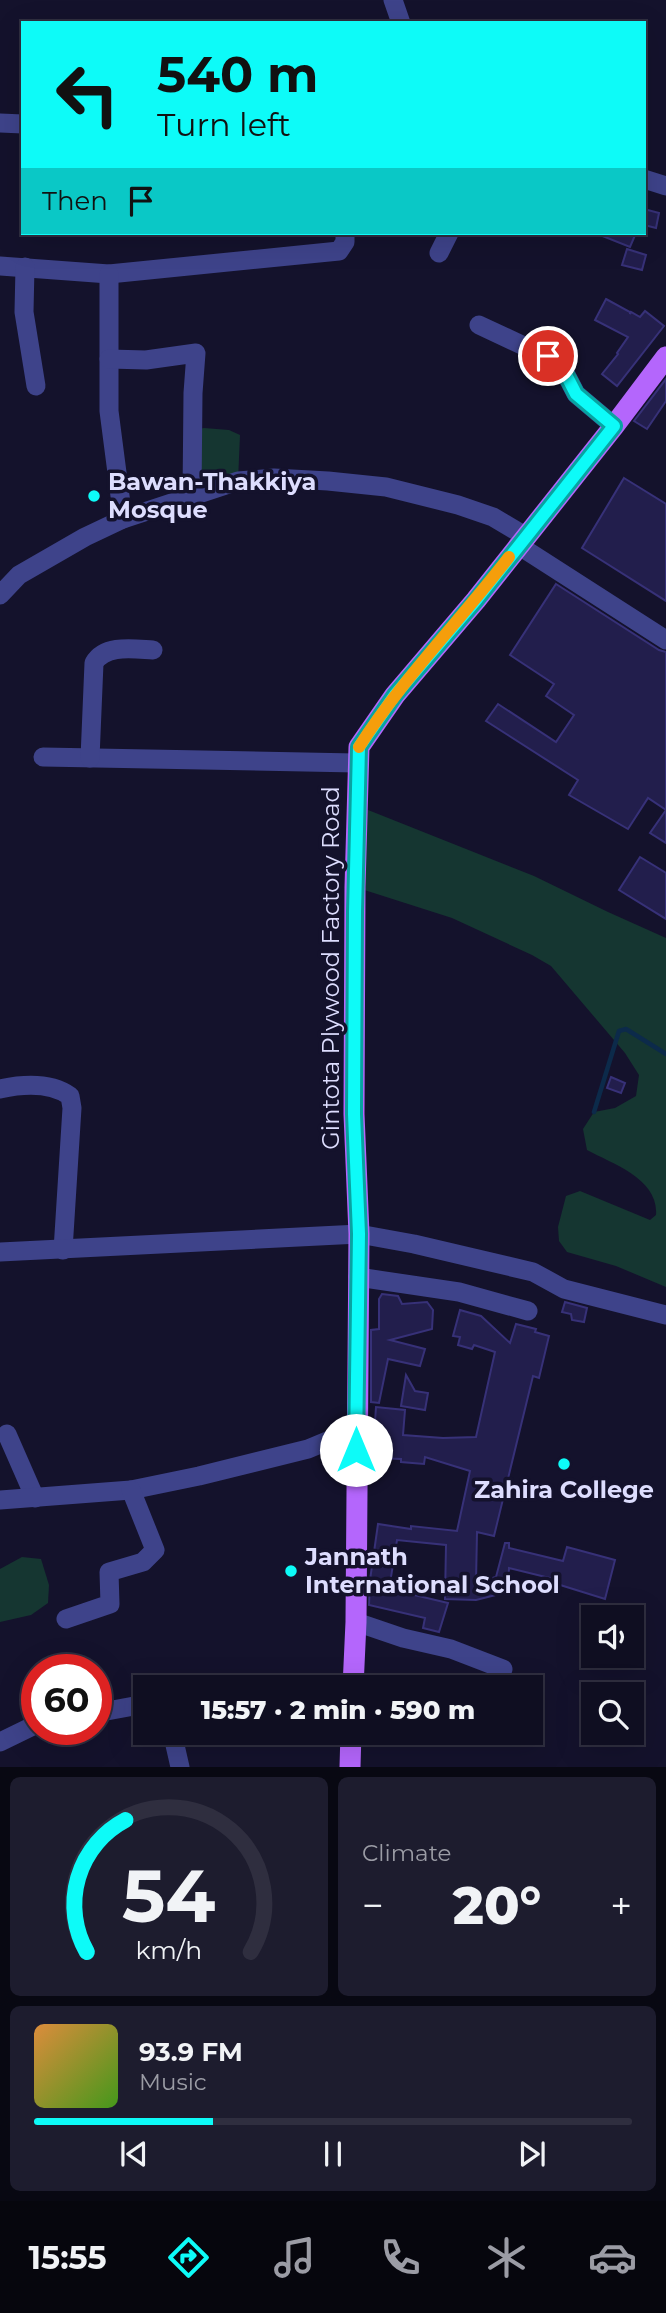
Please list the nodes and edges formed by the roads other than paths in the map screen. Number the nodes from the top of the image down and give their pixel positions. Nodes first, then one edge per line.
1 (393, 0) edge
2 (400, 21) edge
3 (0, 123) edge
4 (21, 124) edge
5 (646, 180) edge
6 (666, 186) edge
7 (345, 235) edge
8 (448, 235) edge
9 (439, 253) dead end
10 (0, 266) edge
11 (26, 267) junction
12 (109, 274) junction
13 (479, 325) dead end
14 (666, 357) edge
15 (108, 359) junction
16 (36, 386) dead end
17 (614, 426) junction
18 (192, 495) junction
19 (123, 519) junction
20 (522, 541) junction
21 (0, 595) edge
22 (664, 635) edge
23 (153, 650) dead end
24 (43, 757) dead end
25 (90, 758) junction
26 (356, 763) junction
27 (0, 1089) edge
28 (359, 1234) junction
29 (63, 1250) junction
30 (0, 1252) edge
31 (358, 1277) junction
32 (528, 1311) dead end
33 (666, 1315) edge
34 (356, 1429) junction
35 (7, 1434) dead end
36 (131, 1490) junction
37 (35, 1498) junction
38 (0, 1500) edge
39 (66, 1619) dead end
40 (356, 1622) junction
41 (503, 1669) dead end
42 (354, 1675) edge
43 (133, 1706) edge
44 (112, 1710) edge
45 (21, 1732) edge
46 (0, 1742) edge
47 (175, 1745) edge
48 (351, 1745) edge
49 (180, 1767) edge
50 (350, 1767) edge

1 - 2 street
3 - 4 street
5 - 6 street
7 - 12 street
8 - 9 street
10 - 11 street
11 - 12 street
11 - 16 street
12 - 15 street
13 - 17 street
14 - 17 main road, Gintota Plywood Factory Road
15 - 18 street
15 - 19 street
17 - 20 main road, Gintota Plywood Factory Road
18 - 19 street
18 - 20 street
19 - 21 street
20 - 22 street
20 - 26 main road, Gintota Plywood Factory Road
23 - 25 street
24 - 25 street
25 - 26 street
26 - 28 main road, Gintota Plywood Factory Road
27 - 29 street
28 - 29 street
28 - 31 main road, Gintota Plywood Factory Road
28 - 33 street
29 - 30 street
31 - 32 street
31 - 34 main road, Gintota Plywood Factory Road
34 - 36 street
34 - 40 main road, Gintota Plywood Factory Road
35 - 37 street
36 - 37 street
36 - 39 street
37 - 38 street
40 - 41 street
40 - 42 main road, Gintota Plywood Factory Road
43 - 44 street
45 - 46 street
47 - 49 street
48 - 50 main road

